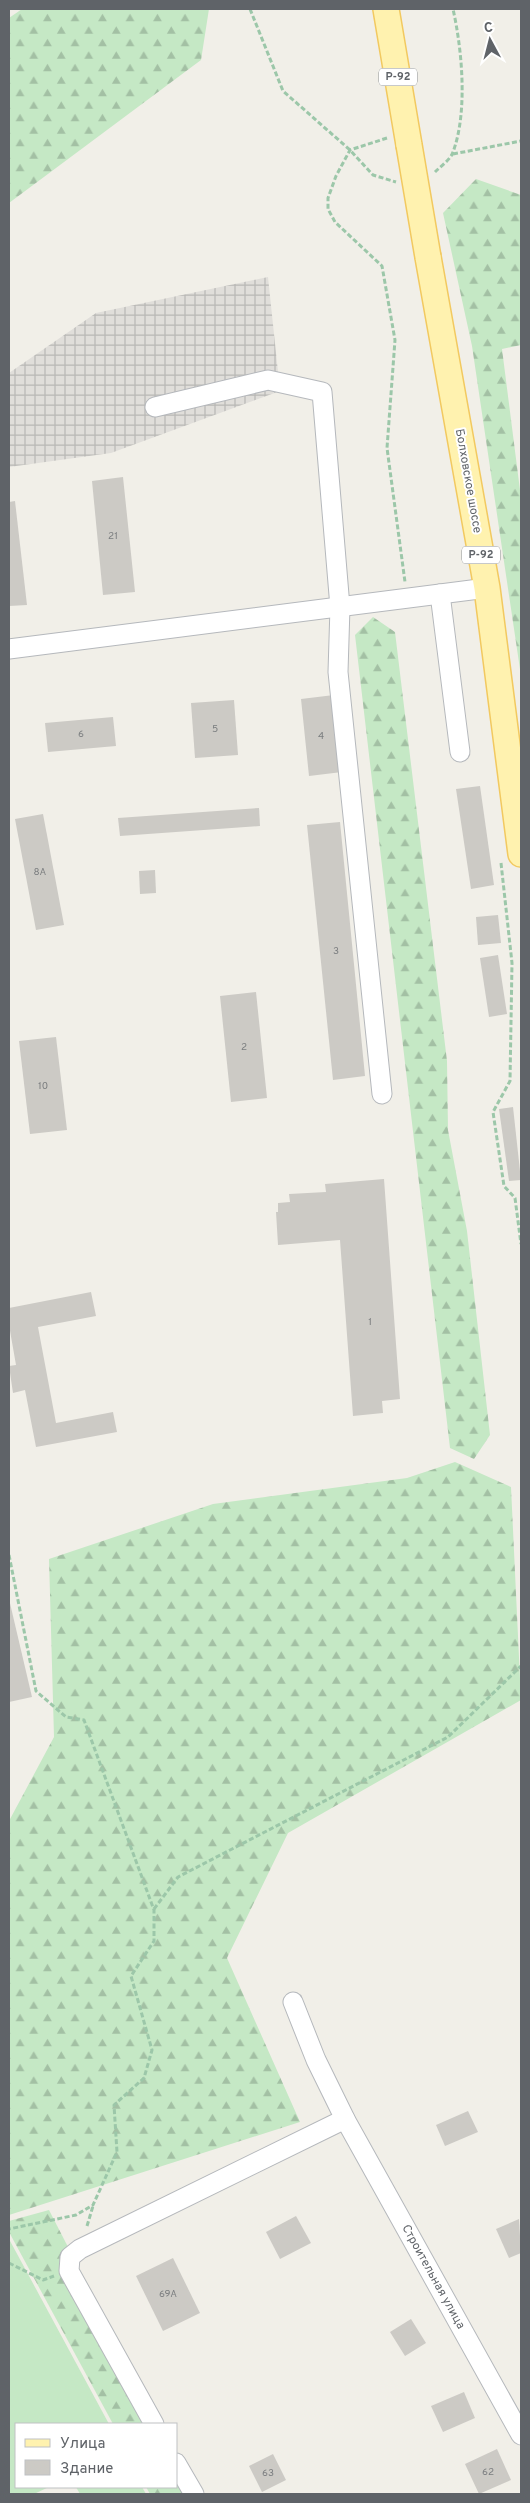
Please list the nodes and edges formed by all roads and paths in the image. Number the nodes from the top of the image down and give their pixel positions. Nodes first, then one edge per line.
1 (250, 9) edge
2 (386, 9) edge
3 (453, 9) edge
4 (400, 140) junction
5 (521, 141) edge
6 (350, 150) junction
7 (373, 174) dead end
8 (155, 407) dead end
9 (487, 588) junction
10 (440, 594) junction
11 (408, 598) junction
12 (340, 607) junction
13 (9, 650) edge
14 (460, 752) dead end
15 (511, 856) edge
16 (382, 1094) dead end
17 (521, 1244) edge
18 (9, 1555) edge
19 (521, 1666) edge
20 (154, 1910) junction
21 (293, 2002) dead end
22 (345, 2120) junction
23 (9, 2229) edge
24 (9, 2263) edge
25 (69, 2271) junction
26 (153, 2423) edge
27 (521, 2435) edge
28 (178, 2466) edge
29 (194, 2494) edge

1 - 6 path
2 - 4 main road, Р-92
3 - 5 path
4 - 6 path
4 - 9 main road, Болховское шоссе / Р-92, bridge
6 - 7 path
6 - 11 path
8 - 12 street
9 - 10 street
9 - 15 main road, Болховское шоссе / Р-92
10 - 11 street
10 - 14 street
11 - 12 street
12 - 13 street
12 - 16 street
15 - 17 path
18 - 20 path
19 - 20 path
20 - 23 path
21 - 22 street, Строительная улица
22 - 25 street
22 - 27 street, Строительная улица
24 - 25 path
25 - 26 street
28 - 29 street

